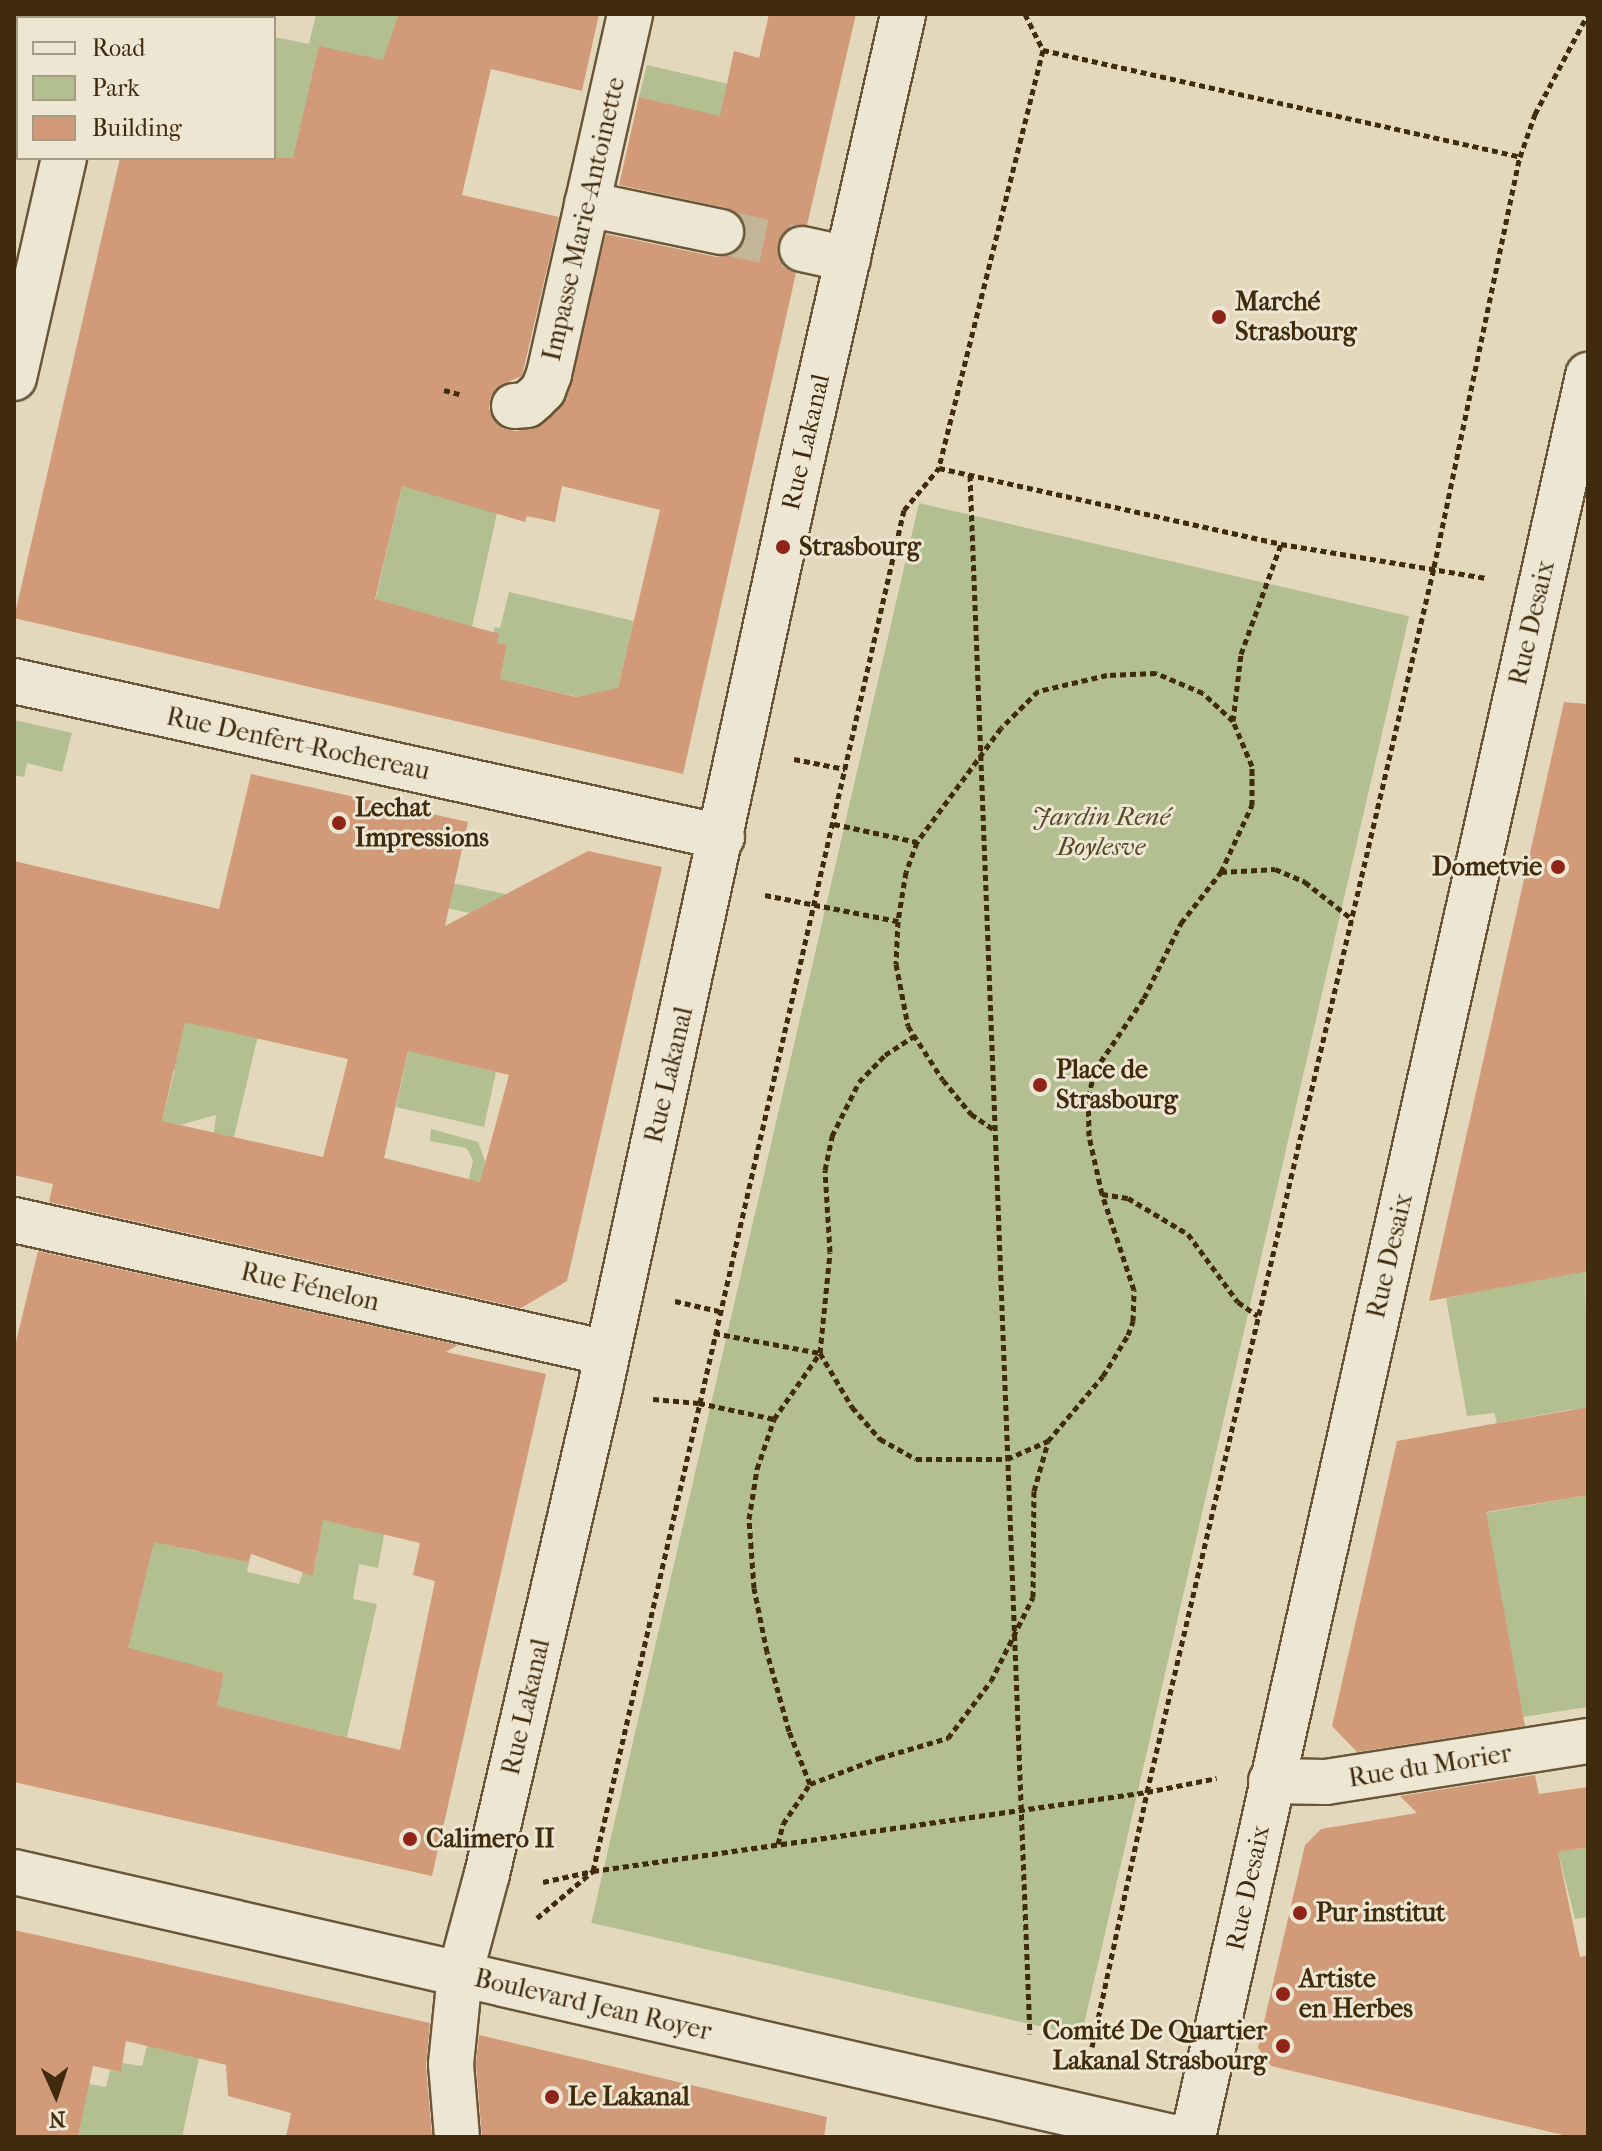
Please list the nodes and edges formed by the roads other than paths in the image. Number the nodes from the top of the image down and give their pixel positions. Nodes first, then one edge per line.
1 (630, 14) edge
2 (903, 14) edge
3 (64, 160) edge
4 (587, 204) junction
5 (721, 232) tunnel mouth
6 (802, 249) tunnel mouth
7 (848, 259) junction
8 (1588, 375) edge
9 (14, 378) edge
10 (514, 406) dead end
11 (14, 681) edge
12 (722, 837) junction
13 (14, 1220) edge
14 (607, 1353) junction
15 (1588, 1741) edge
16 (1271, 1781) junction
17 (14, 1872) edge
18 (460, 1974) junction
19 (457, 2137) edge
20 (1172, 2137) edge
21 (1193, 2137) edge

1 - 4 street, Impasse Marie-Antoinette
2 - 7 street, Rue Lakanal
3 - 9 street
4 - 5 street
4 - 10 street, Impasse Marie-Antoinette
6 - 7 street
7 - 12 street, Rue Lakanal
8 - 16 street, Rue Desaix
11 - 12 street, Rue Denfert-Rochereau
12 - 14 street, Rue Lakanal
13 - 14 street, Rue Fénelon
14 - 18 street, Rue Lakanal
15 - 16 street, Rue du Morier
16 - 21 street, Rue Desaix
17 - 18 street, Boulevard Jean Royer
18 - 19 street, Rue Lakanal
18 - 20 street, Boulevard Jean Royer

